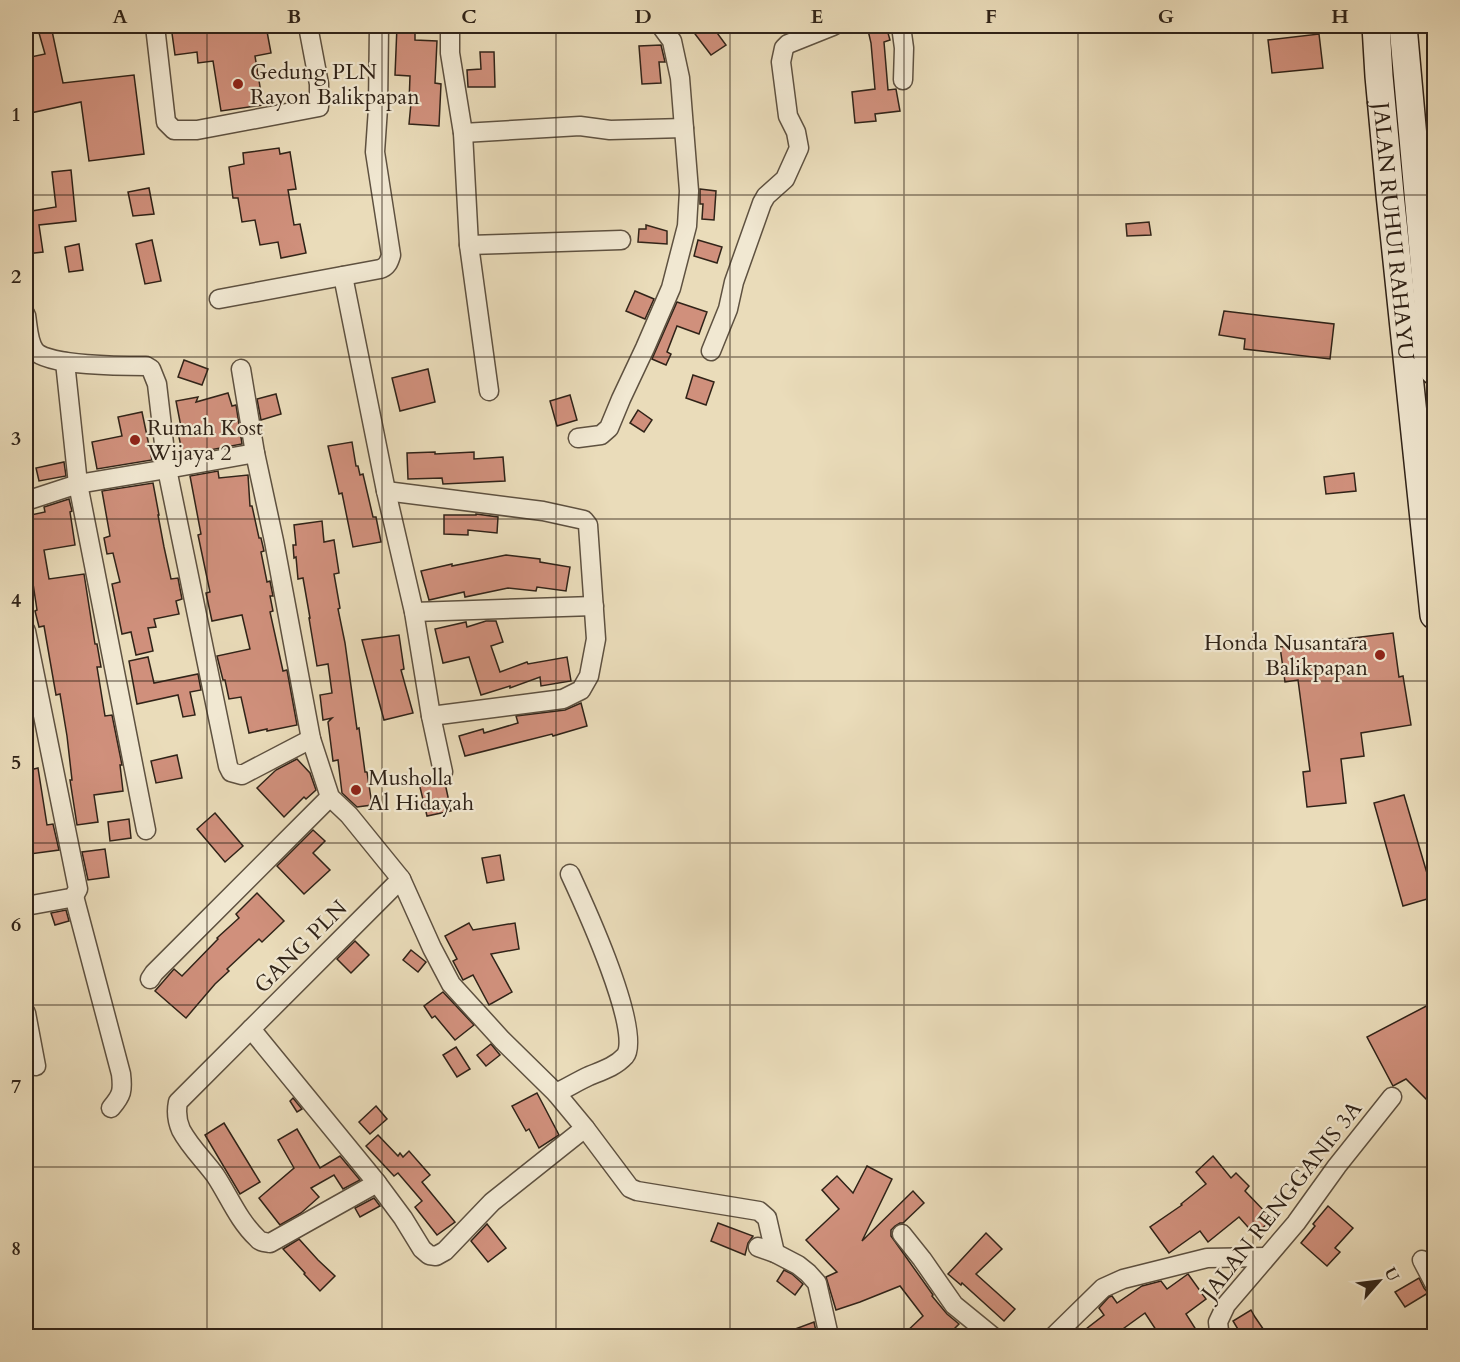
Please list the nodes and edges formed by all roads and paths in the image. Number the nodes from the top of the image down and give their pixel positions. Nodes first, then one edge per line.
1 (155, 26) edge
2 (308, 26) edge
3 (379, 26) edge
4 (450, 26) edge
5 (661, 26) edge
6 (833, 26) edge
7 (901, 26) edge
8 (1376, 26) edge
9 (1403, 26) edge
10 (903, 80) dead end
11 (684, 128) junction
12 (463, 133) junction
13 (621, 240) dead end
14 (469, 245) junction
15 (343, 276) junction
16 (219, 299) dead end
17 (26, 315) edge
18 (711, 351) dead end
19 (65, 362) junction
20 (241, 369) dead end
21 (1434, 371) edge
22 (489, 391) dead end
23 (578, 438) dead end
24 (255, 453) junction
25 (167, 470) junction
26 (78, 484) junction
27 (386, 491) junction
28 (26, 501) edge
29 (1434, 601) edge
30 (594, 606) junction
31 (414, 612) junction
32 (26, 631) edge
33 (431, 716) junction
34 (311, 739) junction
35 (443, 772) dead end
36 (330, 797) junction
37 (146, 830) dead end
38 (570, 874) dead end
39 (401, 879) junction
40 (74, 896) junction
41 (26, 906) edge
42 (150, 979) dead end
43 (26, 1012) edge
44 (251, 1029) junction
45 (36, 1066) dead end
46 (556, 1093) junction
47 (1392, 1096) dead end
48 (111, 1108) dead end
49 (585, 1128) junction
50 (377, 1183) junction
51 (902, 1234) dead end
52 (1266, 1257) junction
53 (1422, 1260) dead end
54 (1434, 1283) edge
55 (829, 1336) edge
56 (992, 1336) edge
57 (1054, 1336) edge
58 (1222, 1336) edge

1 - 2 street
3 - 15 street
4 - 12 street
5 - 11 street
6 - 18 street
7 - 10 street
8 - 29 main road, JALAN RUHUI RAHAYU
9 - 21 main road, JALAN RUHUI RAHAYU
11 - 12 street
11 - 23 street
12 - 14 street
13 - 14 street
14 - 22 street
15 - 16 street
15 - 27 street
17 - 19 street
19 - 25 street
19 - 26 street
20 - 24 street
24 - 25 street
24 - 34 street
25 - 26 street
25 - 34 street
26 - 28 street
26 - 37 street
27 - 30 street
27 - 31 street
30 - 31 street
30 - 33 street
31 - 33 street
32 - 40 street
33 - 35 street
34 - 36 street
36 - 39 street
36 - 42 street
38 - 46 street
39 - 44 street, GANG PLN
39 - 46 street
40 - 41 street
40 - 48 street
43 - 45 street
44 - 50 street
44 - 50 street, GANG PLN
46 - 49 street
47 - 52 street, JALAN RENGGANIS 3A
49 - 50 street
49 - 55 street
51 - 56 street
52 - 57 street
52 - 58 street, JALAN RENGGANIS 3A
53 - 54 street

